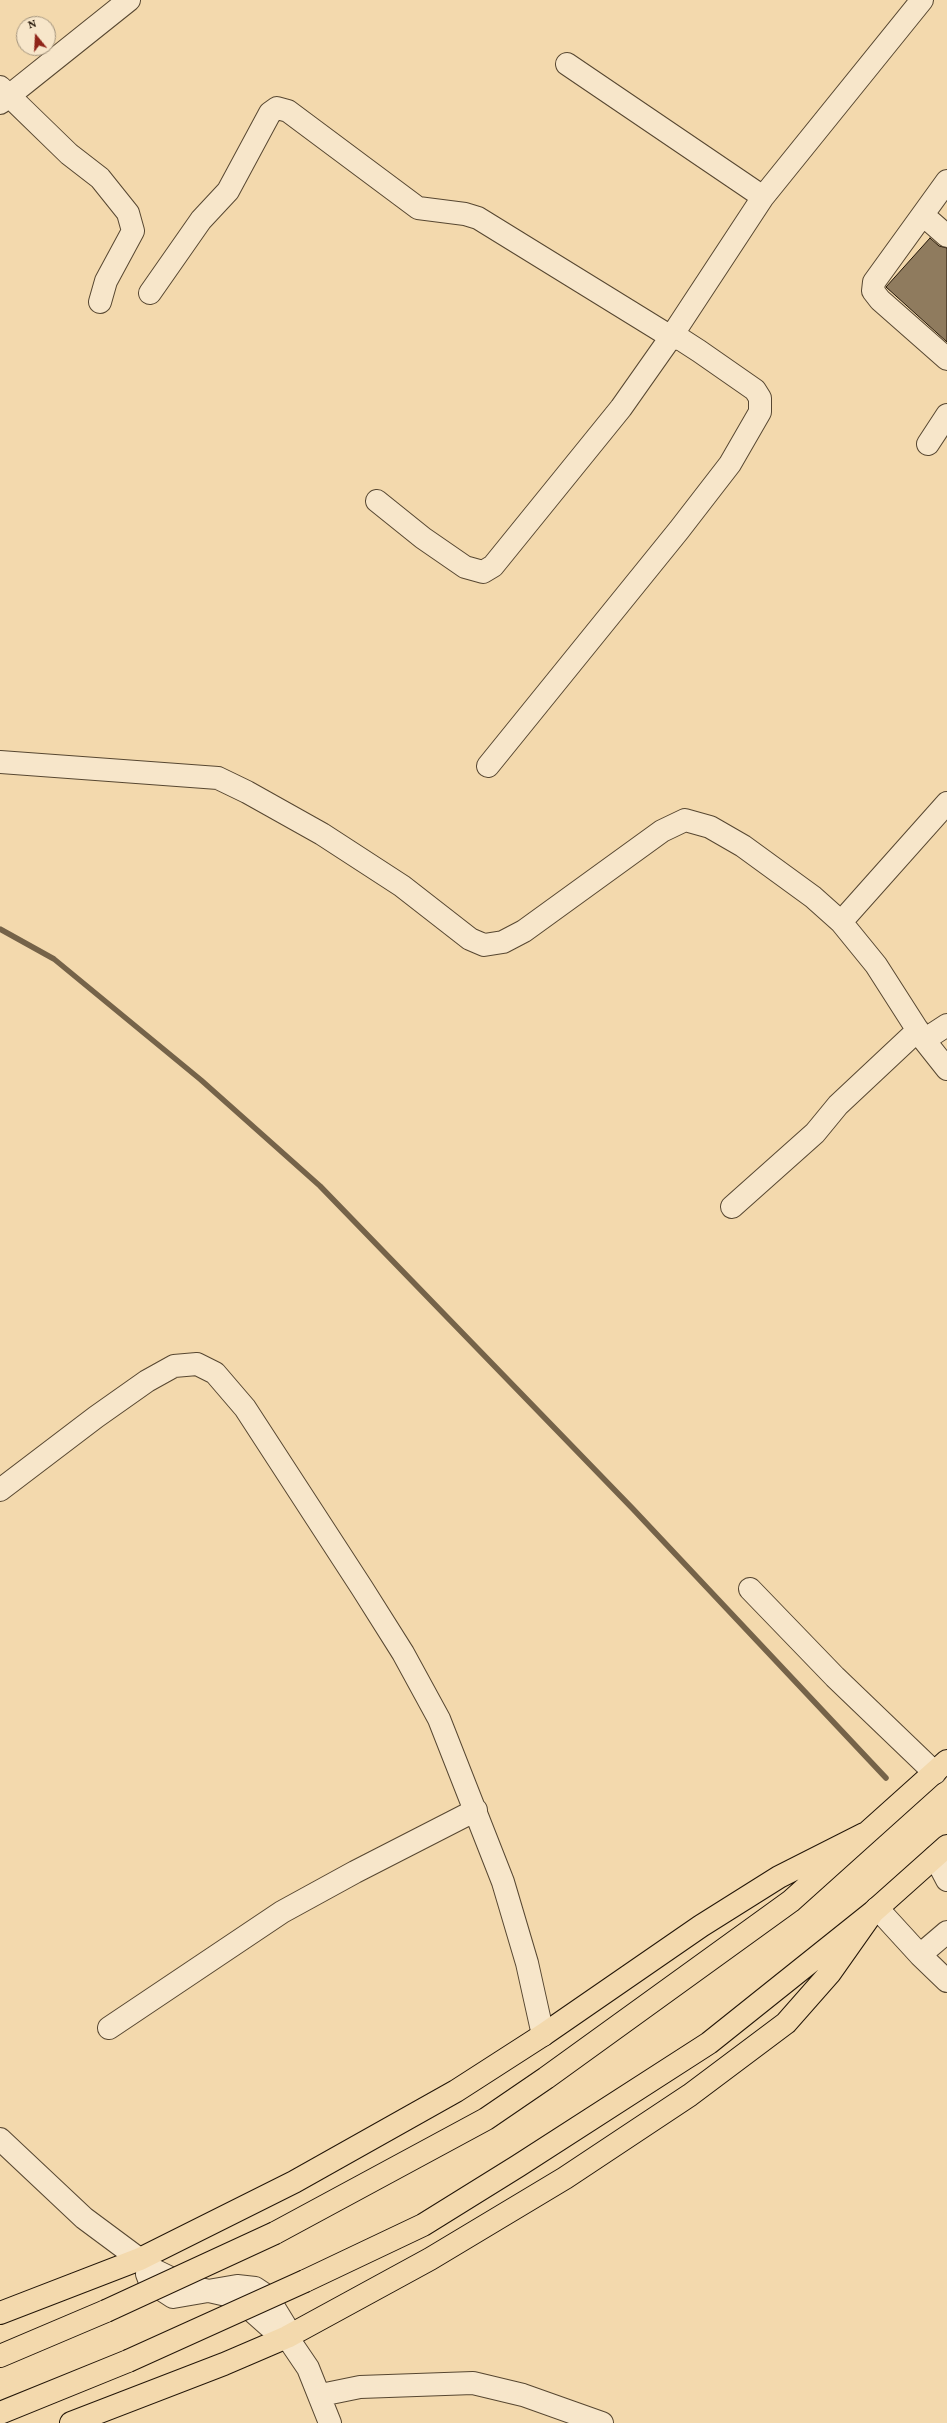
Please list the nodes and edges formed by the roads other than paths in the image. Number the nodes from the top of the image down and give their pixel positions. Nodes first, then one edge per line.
1 (129, 0) edge
2 (922, 0) edge
3 (567, 64) dead end
4 (3, 95) edge
5 (947, 181) edge
6 (763, 197) junction
7 (923, 215) junction
8 (947, 236) edge
9 (150, 293) dead end
10 (100, 302) dead end
11 (671, 337) junction
12 (947, 359) edge
13 (947, 415) edge
14 (928, 444) dead end
15 (377, 501) dead end
16 (0, 762) edge
17 (488, 766) dead end
18 (947, 803) edge
19 (841, 922) junction
20 (947, 1025) edge
21 (921, 1035) junction
22 (947, 1069) edge
23 (732, 1208) dead end
24 (0, 1490) edge
25 (750, 1589) dead end
26 (941, 1767) edge
27 (476, 1810) junction
28 (864, 1834) junction
29 (941, 1852) edge
30 (947, 1880) edge
31 (875, 1910) junction
32 (947, 1932) edge
33 (920, 1956) junction
34 (947, 1981) edge
35 (109, 2028) dead end
36 (543, 2035) junction
37 (0, 2139) edge
38 (140, 2259) junction
39 (0, 2313) edge
40 (287, 2337) junction
41 (0, 2356) edge
42 (321, 2395) junction
43 (0, 2413) edge
44 (82, 2421) edge
45 (330, 2423) edge
46 (602, 2423) edge

1 - 4 street
2 - 6 street
3 - 6 street
4 - 10 street
5 - 7 street
6 - 11 street
7 - 8 street
7 - 12 street
9 - 11 street
11 - 15 street
11 - 17 street
13 - 14 street
16 - 19 street
18 - 19 street
19 - 21 street
20 - 21 street
21 - 22 street
21 - 23 street
24 - 27 street
25 - 26 street
26 - 28 highway
27 - 35 street
27 - 36 street
28 - 36 highway
28 - 41 highway, bridge
29 - 30 street
29 - 31 highway
31 - 33 street
31 - 40 highway
31 - 43 highway, bridge
32 - 33 street
33 - 34 street
36 - 38 highway
37 - 38 street
38 - 39 highway
38 - 40 street
40 - 42 street
40 - 44 highway
42 - 45 street
42 - 46 street

